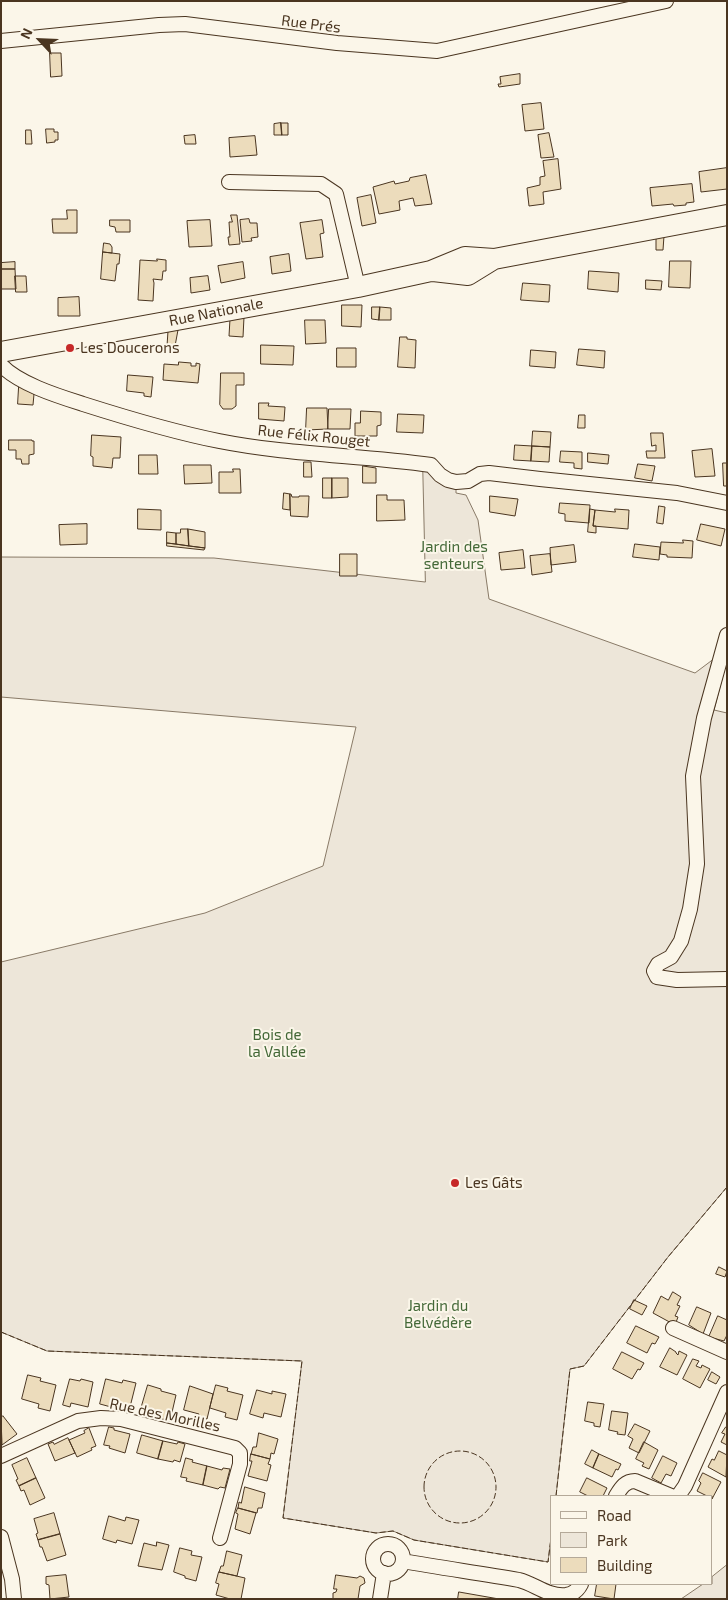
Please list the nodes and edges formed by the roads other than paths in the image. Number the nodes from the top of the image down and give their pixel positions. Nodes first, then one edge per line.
1 (666, 1) edge
2 (1, 42) edge
3 (229, 182) dead end
4 (727, 215) edge
5 (358, 286) junction
6 (1, 352) edge
7 (1, 364) edge
8 (727, 503) edge
9 (727, 635) edge
10 (727, 979) edge
11 (673, 1328) dead end
12 (727, 1352) edge
13 (727, 1392) edge
14 (1, 1456) edge
15 (617, 1495) edge
16 (669, 1495) edge
17 (679, 1495) edge
18 (1, 1538) edge
19 (220, 1538) dead end
20 (403, 1561) junction
21 (384, 1573) junction
22 (580, 1585) edge
23 (14, 1599) edge
24 (380, 1599) edge

1 - 2 street, Rue Prés
3 - 5 street
4 - 5 street, Rue Nationale
5 - 6 street, Rue Nationale
7 - 8 street, Rue Félix Rouget
9 - 10 street
11 - 12 street
13 - 17 street
14 - 19 street, Rue des Morilles
15 - 16 street
18 - 23 street
20 - 21 street
20 - 21 street
20 - 22 street
21 - 24 street

